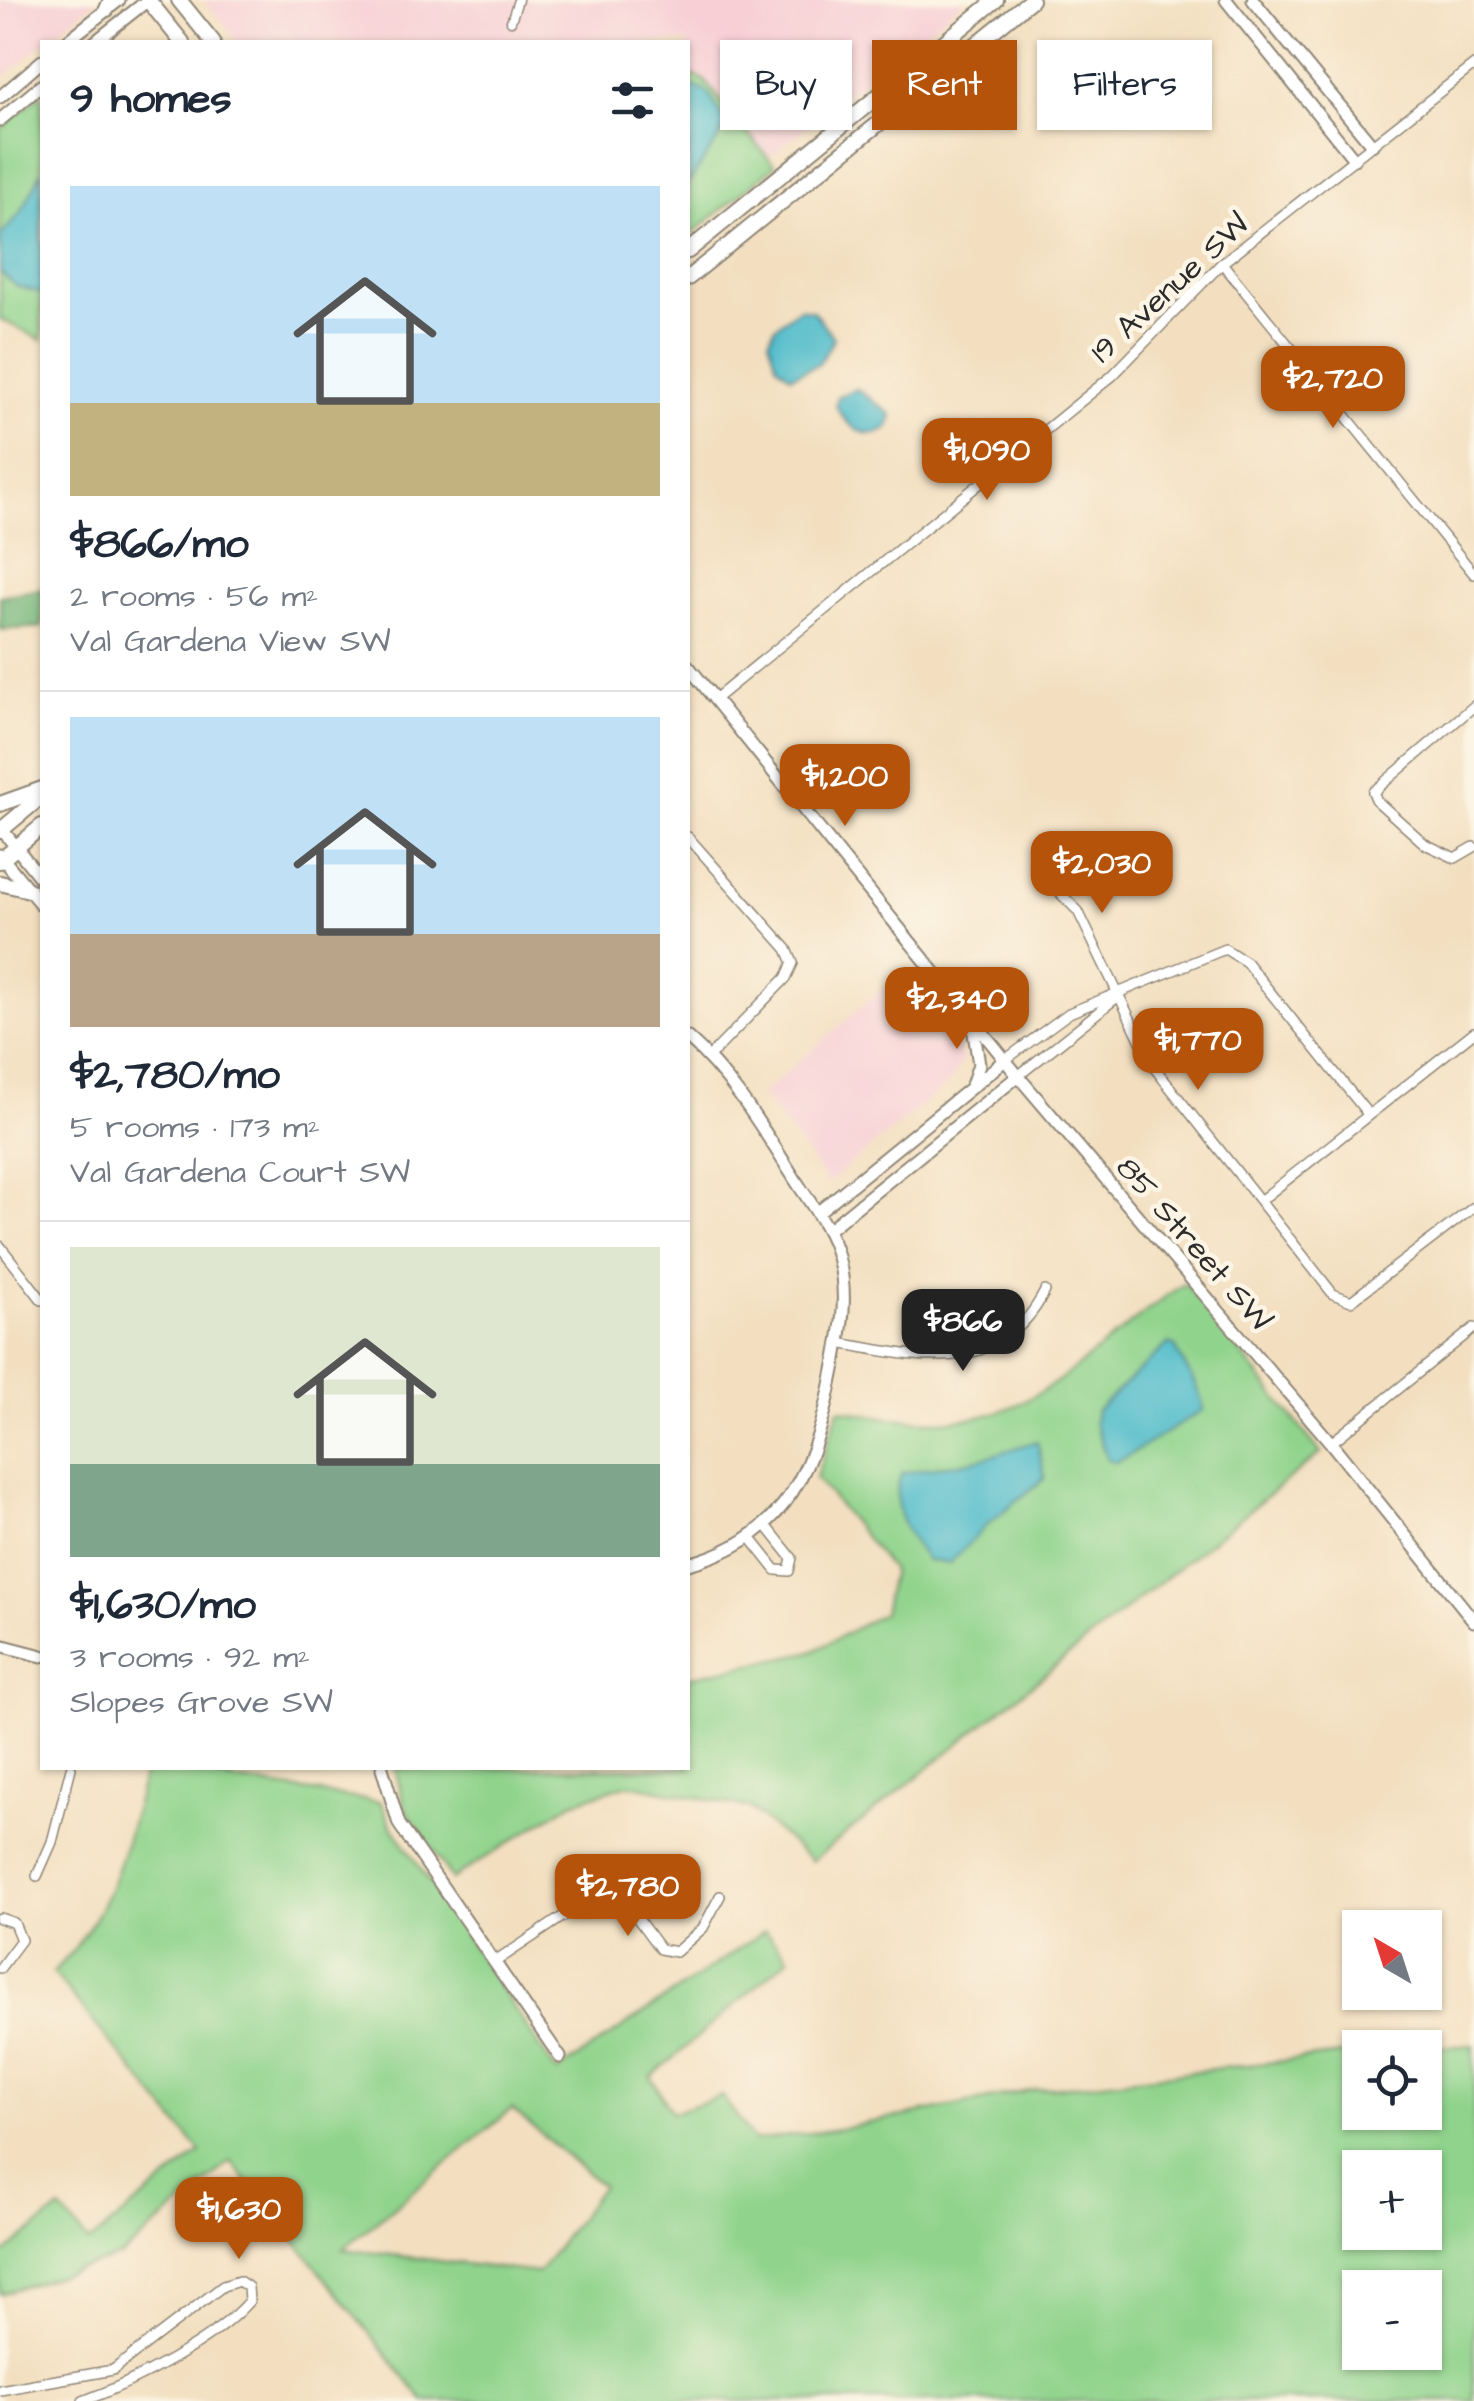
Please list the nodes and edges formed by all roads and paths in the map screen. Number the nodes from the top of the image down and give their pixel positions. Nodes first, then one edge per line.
1 (148, 0) edge
2 (179, 0) edge
3 (518, 0) edge
4 (996, 0) edge
5 (1226, 0) edge
6 (1253, 0) edge
7 (113, 3) edge
8 (1020, 3) edge
9 (512, 21) dead end
10 (68, 40) edge
11 (98, 40) edge
12 (180, 40) edge
13 (212, 40) edge
14 (1290, 45) junction
15 (1274, 59) junction
16 (40, 63) edge
17 (1474, 65) edge
18 (40, 86) edge
19 (0, 97) edge
20 (0, 120) edge
21 (1372, 145) junction
22 (1354, 159) junction
23 (794, 164) junction
24 (809, 180) junction
25 (690, 249) edge
26 (1222, 263) junction
27 (690, 276) edge
28 (1474, 574) edge
29 (690, 669) edge
30 (714, 700) junction
31 (1474, 706) edge
32 (40, 793) edge
33 (40, 794) edge
34 (0, 804) edge
35 (40, 828) edge
36 (0, 829) edge
37 (690, 839) edge
38 (16, 848) junction
39 (1474, 848) edge
40 (1, 858) edge
41 (1038, 871) dead end
42 (40, 878) edge
43 (0, 883) edge
44 (30, 890) junction
45 (40, 903) edge
46 (1118, 996) junction
47 (971, 1016) junction
48 (1474, 1032) edge
49 (690, 1040) edge
50 (709, 1057) junction
51 (1006, 1060) junction
52 (1018, 1076) junction
53 (970, 1089) junction
54 (1368, 1114) junction
55 (1260, 1201) junction
56 (1474, 1207) edge
57 (817, 1212) junction
58 (828, 1230) junction
59 (0, 1246) edge
60 (1045, 1291) dead end
61 (40, 1297) edge
62 (1474, 1328) edge
63 (839, 1343) junction
64 (1331, 1442) junction
65 (765, 1524) junction
66 (749, 1536) junction
67 (690, 1563) edge
68 (1474, 1621) edge
69 (0, 1645) edge
70 (40, 1655) edge
71 (70, 1770) edge
72 (383, 1770) edge
73 (37, 1876) dead end
74 (720, 1896) dead end
75 (0, 1918) edge
76 (495, 1962) junction
77 (0, 1968) edge
78 (560, 2057) dead end
79 (0, 2390) edge
80 (82, 2401) edge

1 - 11 street
1 - 12 main road
2 - 13 main road
3 - 9 street
4 - 23 main road
5 - 15 street
6 - 14 street
7 - 10 street
8 - 24 main road
14 - 15 street
14 - 21 street
15 - 22 street
16 - 19 street
17 - 21 street, 19 Avenue SW
18 - 20 street
21 - 22 street, 19 Avenue SW
22 - 26 street, 19 Avenue SW
23 - 24 main road
23 - 25 main road
24 - 27 main road
26 - 28 street
26 - 30 street, 19 Avenue SW
29 - 30 street, 85 Street SW
30 - 47 street, 85 Street SW
31 - 39 street
32 - 34 main road
33 - 36 main road
35 - 38 main road
36 - 38 street
37 - 50 street
38 - 40 main road
38 - 42 street
40 - 44 street
41 - 46 street
43 - 44 main road
44 - 45 street
46 - 51 street
46 - 52 street
46 - 54 street
46 - 55 street
47 - 51 street, 85 Street SW
47 - 53 street
48 - 54 street
49 - 50 street
50 - 57 street
51 - 52 street, 85 Street SW
51 - 53 street
52 - 58 street
52 - 64 street, 85 Street SW
53 - 57 street
54 - 55 street
55 - 56 street
57 - 58 street
58 - 63 street
59 - 61 street
60 - 63 street
62 - 64 street
63 - 65 street
64 - 68 street, 85 Street SW
65 - 66 street
65 - 66 street
66 - 67 street
69 - 70 street
71 - 73 street
72 - 76 street
74 - 76 street
75 - 77 street
76 - 78 street
79 - 80 street

